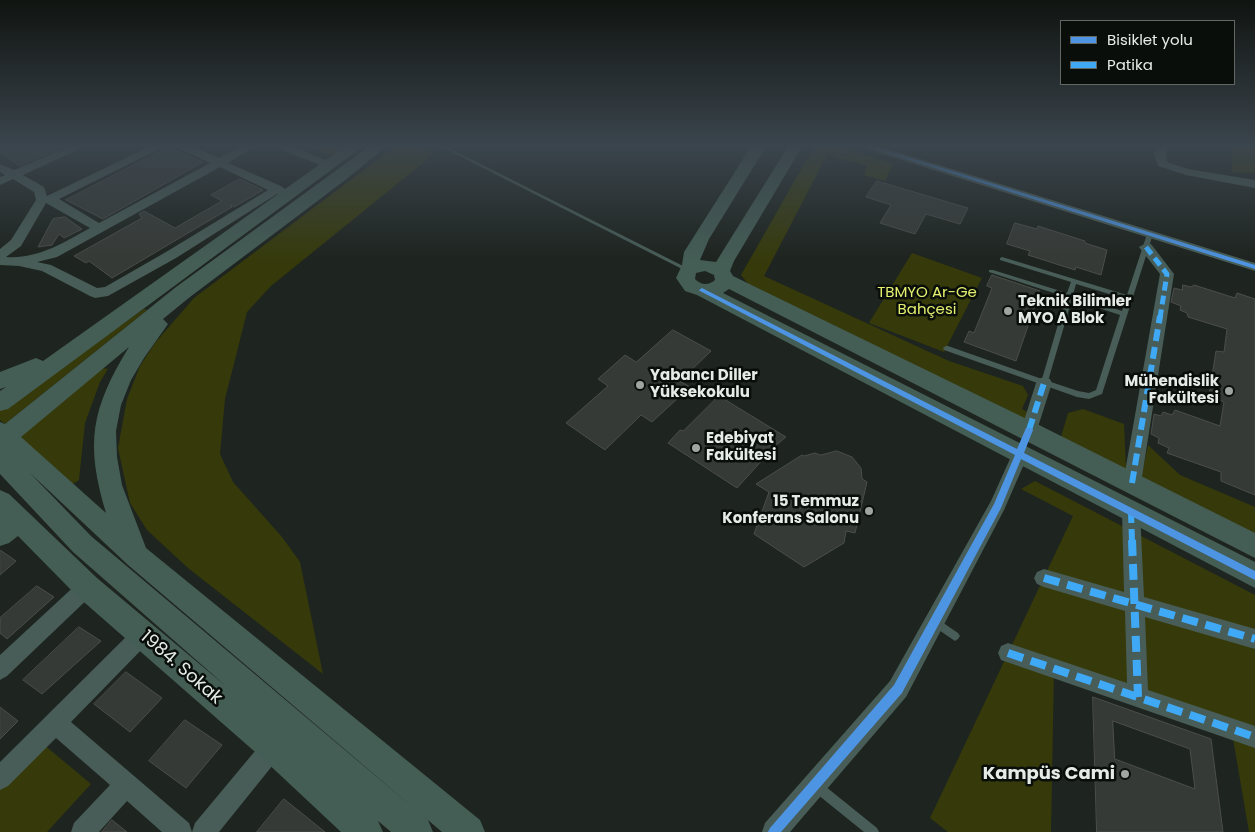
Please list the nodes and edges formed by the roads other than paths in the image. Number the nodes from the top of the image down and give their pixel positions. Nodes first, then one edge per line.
1 (29, 184) edge
2 (78, 184) edge
3 (182, 184) edge
4 (265, 184) edge
5 (296, 184) edge
6 (328, 184) edge
7 (519, 184) edge
8 (735, 184) edge
9 (772, 184) edge
10 (979, 184) edge
11 (282, 192) junction
12 (46, 199) junction
13 (100, 229) junction
14 (1148, 241) junction
15 (0, 255) edge
16 (1002, 259) dead end
17 (0, 260) edge
18 (19, 262) junction
19 (1255, 267) edge
20 (690, 268) junction
21 (991, 271) dead end
22 (723, 275) junction
23 (1074, 281) junction
24 (189, 288) junction
25 (702, 290) junction
26 (1070, 296) junction
27 (1130, 298) junction
28 (1124, 314) junction
29 (89, 340) junction
30 (946, 348) dead end
31 (0, 381) edge
32 (1044, 383) junction
33 (0, 403) edge
34 (1029, 430) junction
35 (1, 442) edge
36 (1020, 455) junction
37 (1132, 483) junction
38 (1131, 510) junction
39 (6, 519) edge
40 (1255, 546) edge
41 (137, 557) junction
42 (1255, 576) edge
43 (1044, 578) dead end
44 (87, 587) junction
45 (1134, 604) junction
46 (934, 622) junction
47 (142, 635) junction
48 (954, 636) dead end
49 (1255, 639) edge
50 (1008, 653) dead end
51 (0, 669) edge
52 (1138, 697) junction
53 (55, 722) junction
54 (1255, 737) edge
55 (273, 747) junction
56 (0, 778) edge
57 (126, 784) junction
58 (814, 785) junction
59 (83, 832) edge
60 (180, 832) edge
61 (204, 832) edge
62 (366, 832) edge
63 (416, 832) edge
64 (468, 832) edge
65 (774, 832) edge
66 (873, 832) edge

1 - 12 street
2 - 12 street
3 - 13 street
4 - 11 street
5 - 11 main road
6 - 24 main road
7 - 20 lane
8 - 20 main road
9 - 22 main road
10 - 14 street
11 - 18 street
11 - 29 main road
12 - 13 street
12 - 15 street
13 - 18 street
14 - 19 street
14 - 27 lane
14 - 37 street
16 - 23 lane
17 - 18 street
20 - 22 main road
20 - 25 main road
21 - 26 lane
22 - 25 main road
22 - 34 main road
23 - 26 lane
23 - 27 lane
24 - 35 main road
24 - 41 main road
25 - 36 main road
26 - 28 lane
26 - 32 lane
27 - 28 lane
28 - 32 lane
29 - 31 main road
29 - 33 main road
30 - 32 lane
32 - 34 street
34 - 36 main road
34 - 37 main road
35 - 41 main road
35 - 63 main road
36 - 38 main road
36 - 46 street
37 - 40 main road
38 - 42 main road
38 - 45 street
39 - 44 main road, 1984. Sokak
41 - 64 main road
43 - 45 street
44 - 47 main road, 1984. Sokak
44 - 51 street
45 - 49 street
45 - 52 street
46 - 48 lane
46 - 58 street
47 - 53 street
47 - 55 main road, 1984. Sokak
50 - 52 street
52 - 54 street
53 - 56 street
53 - 57 street
55 - 61 street
55 - 62 main road, 1984. Sokak
57 - 59 street
57 - 60 street
58 - 65 street
58 - 66 lane

